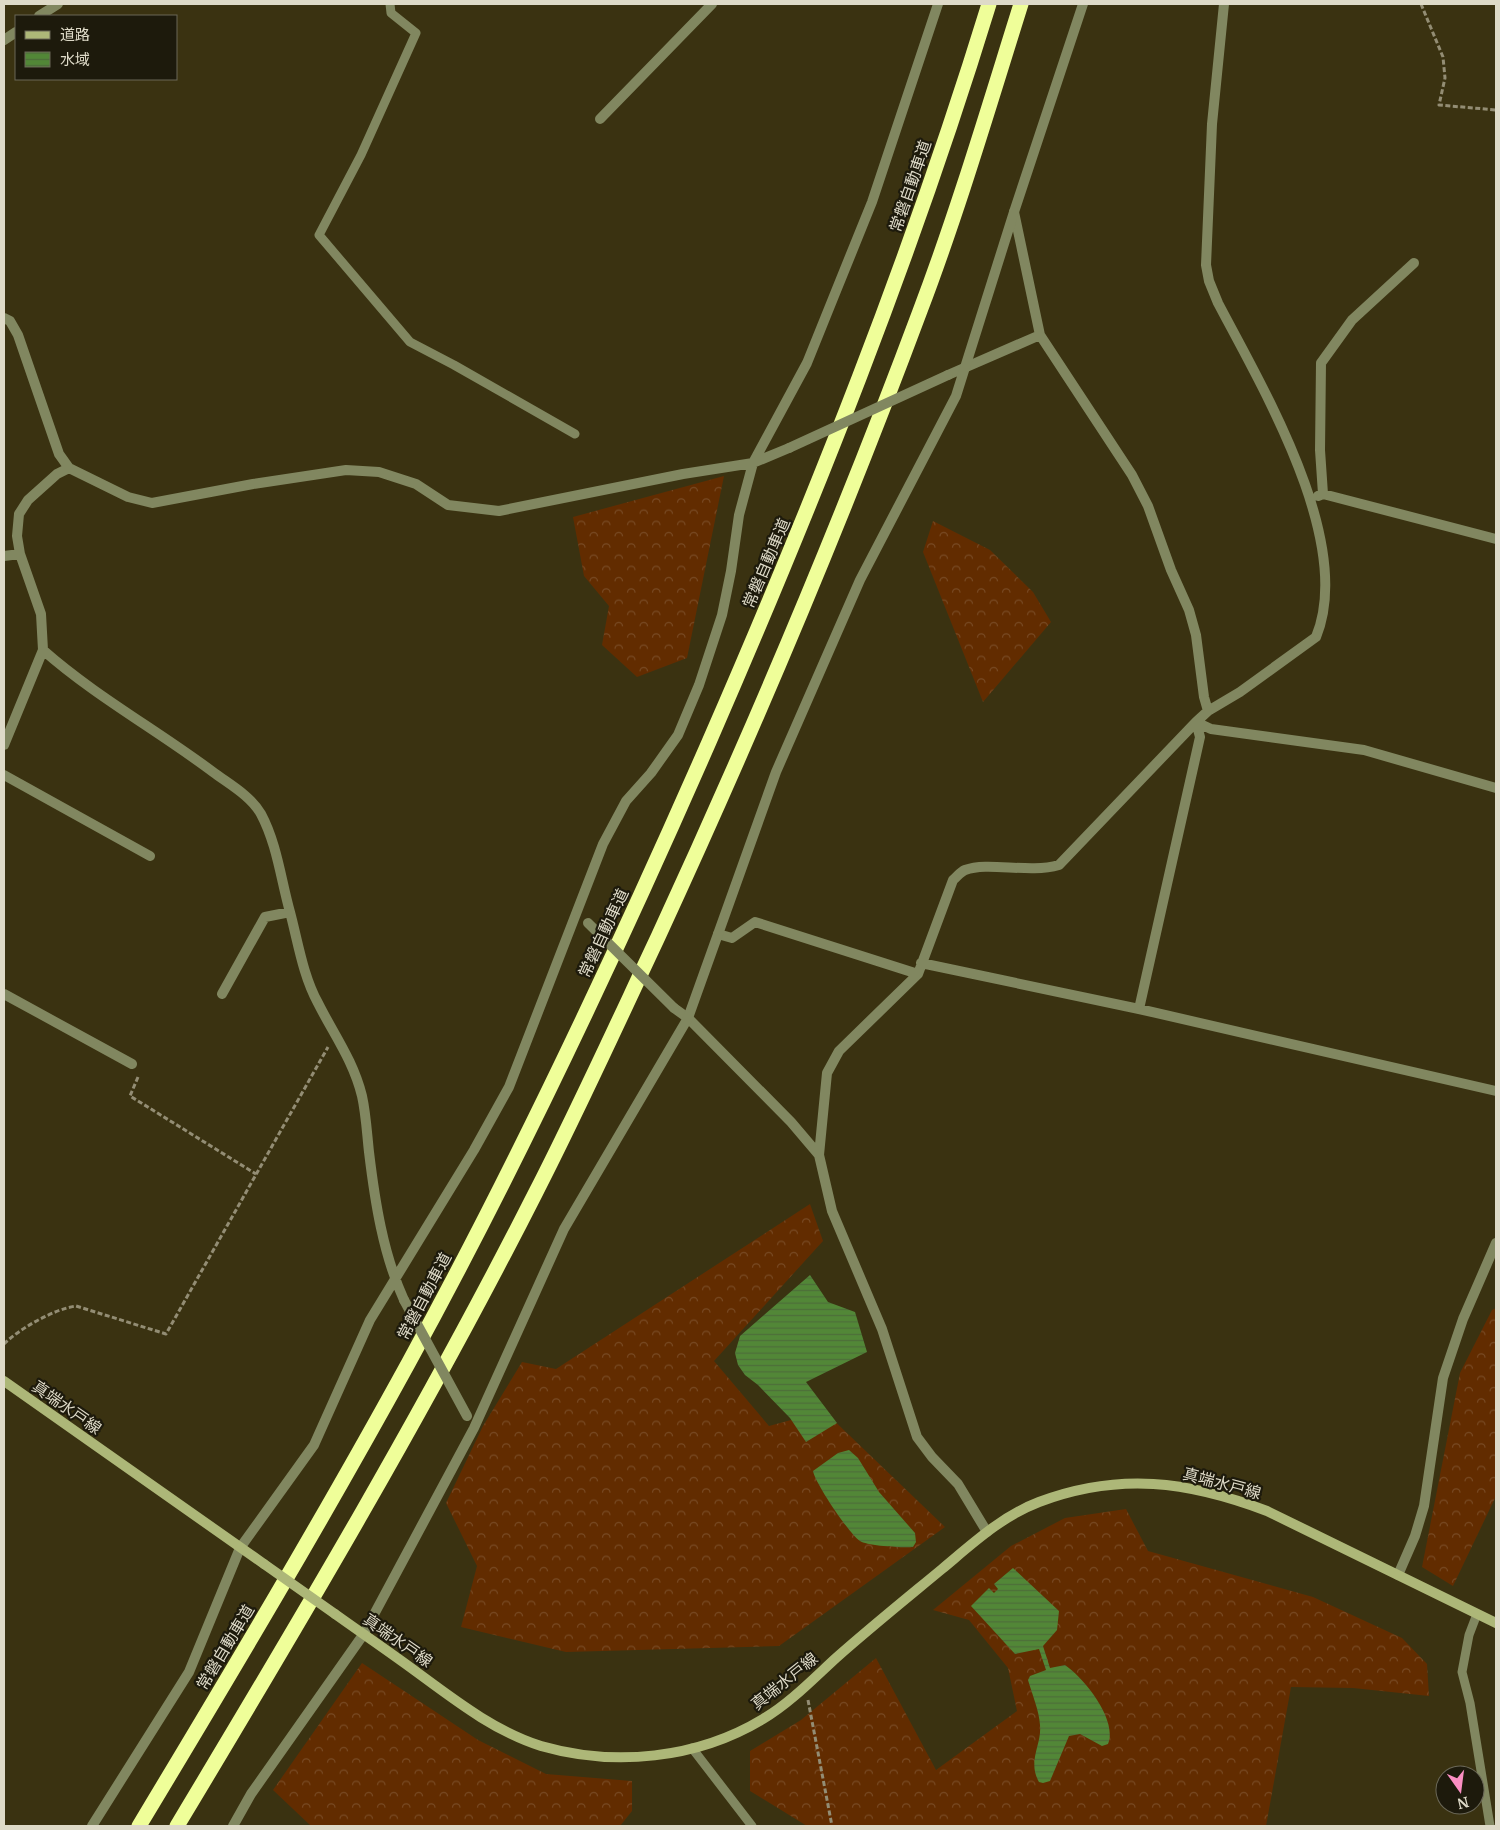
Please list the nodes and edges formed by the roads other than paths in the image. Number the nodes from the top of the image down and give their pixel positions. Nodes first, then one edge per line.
1 (58, 4) edge
2 (390, 4) edge
3 (712, 4) edge
4 (938, 4) edge
5 (989, 4) edge
6 (1021, 4) edge
7 (1083, 4) edge
8 (1224, 4) edge
9 (41, 15) edge
10 (15, 33) edge
11 (4, 40) edge
12 (600, 119) dead end
13 (1014, 212) junction
14 (1414, 263) dead end
15 (4, 318) edge
16 (1040, 335) junction
17 (965, 369) junction
18 (575, 434) dead end
19 (753, 463) junction
20 (69, 468) junction
21 (1323, 494) junction
22 (1310, 501) junction
23 (1496, 539) edge
24 (20, 554) junction
25 (4, 556) edge
26 (43, 650) junction
27 (1208, 711) junction
28 (1196, 722) junction
29 (4, 745) edge
30 (4, 775) edge
31 (1496, 788) edge
32 (150, 856) dead end
33 (290, 912) junction
34 (574, 914) junction
35 (718, 934) junction
36 (921, 963) junction
37 (918, 974) junction
38 (4, 994) edge
39 (222, 994) dead end
40 (1139, 1010) junction
41 (688, 1018) junction
42 (132, 1064) road end
43 (1496, 1091) edge
44 (819, 1155) junction
45 (1496, 1243) edge
46 (395, 1280) junction
47 (4, 1381) edge
48 (474, 1428) junction
49 (987, 1532) junction
50 (240, 1548) junction
51 (1398, 1575) junction
52 (1477, 1614) junction
53 (1496, 1623) edge
54 (364, 1634) junction
55 (692, 1748) junction
56 (92, 1826) edge
57 (139, 1826) edge
58 (177, 1826) edge
59 (232, 1826) edge
60 (752, 1826) edge
61 (1490, 1826) edge

1 - 9 street
2 - 18 lane
3 - 12 street
4 - 19 street
5 - 57 highway, 常磐自動車道
6 - 58 highway
7 - 13 street
8 - 22 street
10 - 11 street
13 - 16 street
13 - 17 street
14 - 21 street
15 - 20 street
16 - 17 street
16 - 27 street
17 - 19 street, bridge
17 - 35 street
19 - 20 street
19 - 34 street
20 - 24 street
21 - 22 street
21 - 23 street
22 - 27 street
24 - 25 street
24 - 26 street
26 - 29 street
26 - 33 street
27 - 28 street
28 - 31 street
28 - 36 street
28 - 40 street
30 - 32 street
33 - 39 street
33 - 46 street
34 - 41 street, bridge
34 - 46 street
35 - 37 street
35 - 41 street
36 - 37 street
36 - 40 street
37 - 44 street
38 - 42 street
40 - 43 street
41 - 44 street
41 - 48 street
44 - 49 street
45 - 51 street
46 - 48 street, bridge
46 - 50 street
47 - 50 main road, 真端水戸線
48 - 54 street
49 - 51 main road, 真端水戸線
49 - 55 main road, 真端水戸線
50 - 54 main road, 真端水戸線, bridge
50 - 56 street
51 - 52 main road, 真端水戸線
52 - 53 main road, 真端水戸線
52 - 61 lane
54 - 55 main road, 真端水戸線
54 - 59 street
55 - 60 lane

